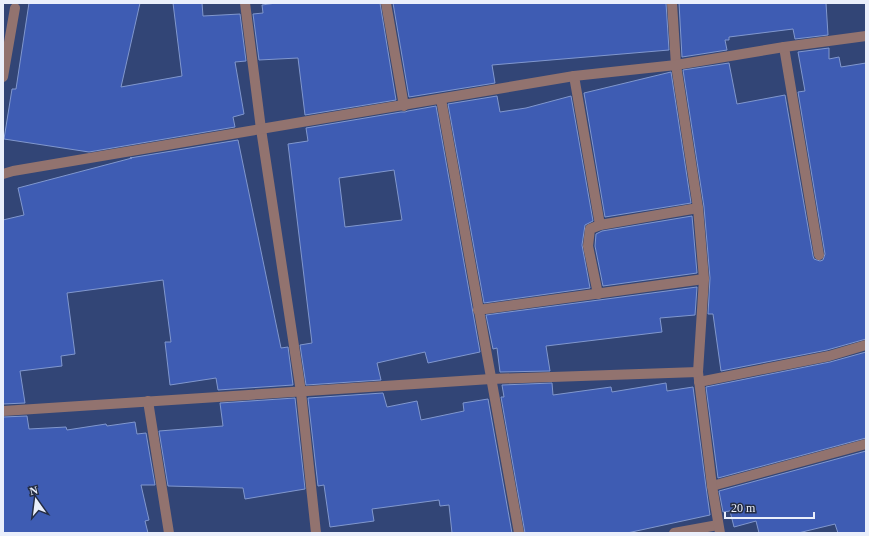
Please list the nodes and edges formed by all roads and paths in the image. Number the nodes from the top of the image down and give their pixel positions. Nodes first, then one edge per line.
1 (245, 3) edge
2 (386, 3) edge
3 (672, 3) edge
4 (15, 8) dead end
5 (866, 36) edge
6 (784, 47) junction
7 (676, 64) junction
8 (574, 76) junction
9 (3, 77) edge
10 (441, 99) junction
11 (404, 106) junction
12 (261, 128) junction
13 (3, 174) edge
14 (698, 208) junction
15 (600, 225) junction
16 (819, 255) dead end
17 (704, 280) junction
18 (598, 294) junction
19 (478, 310) junction
20 (866, 345) edge
21 (699, 377) junction
22 (491, 379) junction
23 (301, 392) junction
24 (148, 401) junction
25 (3, 410) edge
26 (866, 444) edge
27 (712, 486) junction
28 (719, 529) edge
29 (169, 533) edge
30 (316, 533) edge
31 (519, 533) edge
32 (674, 533) edge

1 - 12 street
2 - 11 street
3 - 7 street
4 - 9 street
5 - 6 street
6 - 7 street
6 - 16 street
7 - 8 street
7 - 14 street
8 - 10 street
8 - 15 street
10 - 11 street
10 - 19 street
11 - 12 street
12 - 13 street
12 - 23 street
14 - 15 street
14 - 17 street
15 - 18 street
17 - 18 street
17 - 21 street
18 - 19 street
19 - 22 street
20 - 21 street
21 - 22 street
21 - 27 street
22 - 23 street
22 - 31 street
23 - 24 street
23 - 30 street
24 - 25 street
24 - 29 street
26 - 27 street
27 - 28 street
28 - 32 street

